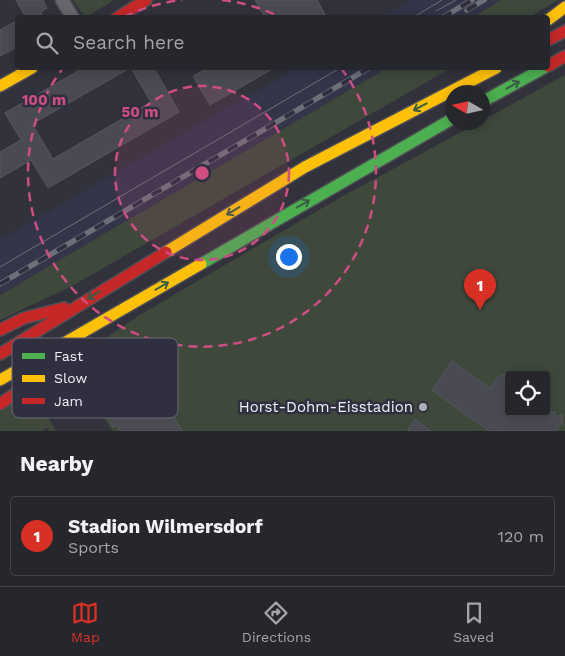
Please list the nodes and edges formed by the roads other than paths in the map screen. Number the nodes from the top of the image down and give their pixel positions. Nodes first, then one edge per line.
1 (62, 0) edge
2 (146, 0) edge
3 (565, 7) edge
4 (71, 15) edge
5 (122, 15) edge
6 (550, 18) edge
7 (565, 31) edge
8 (550, 39) edge
9 (565, 56) edge
10 (550, 65) edge
11 (28, 70) edge
12 (483, 70) edge
13 (492, 70) edge
14 (541, 70) edge
15 (463, 85) joint
16 (0, 86) edge
17 (445, 94) edge
18 (490, 98) edge
19 (445, 122) edge
20 (77, 306) junction
21 (120, 310) junction
22 (0, 330) edge
23 (26, 338) edge
24 (72, 338) edge
25 (88, 338) edge
26 (12, 347) edge
27 (0, 354) edge
28 (12, 373) edge
29 (0, 380) edge
30 (12, 396) edge
31 (0, 404) edge

1 - 4 street
2 - 5 main road
3 - 6 main road
7 - 8 main road
9 - 10 main road
11 - 16 main road
12 - 15 main road
13 - 15 main road
18 -> 14 main road
17 -> 20 main road
21 -> 19 main road
20 - 22 main road
20 - 23 main road
21 - 24 main road
21 - 25 main road
26 - 27 main road
28 - 29 main road
30 - 31 main road

